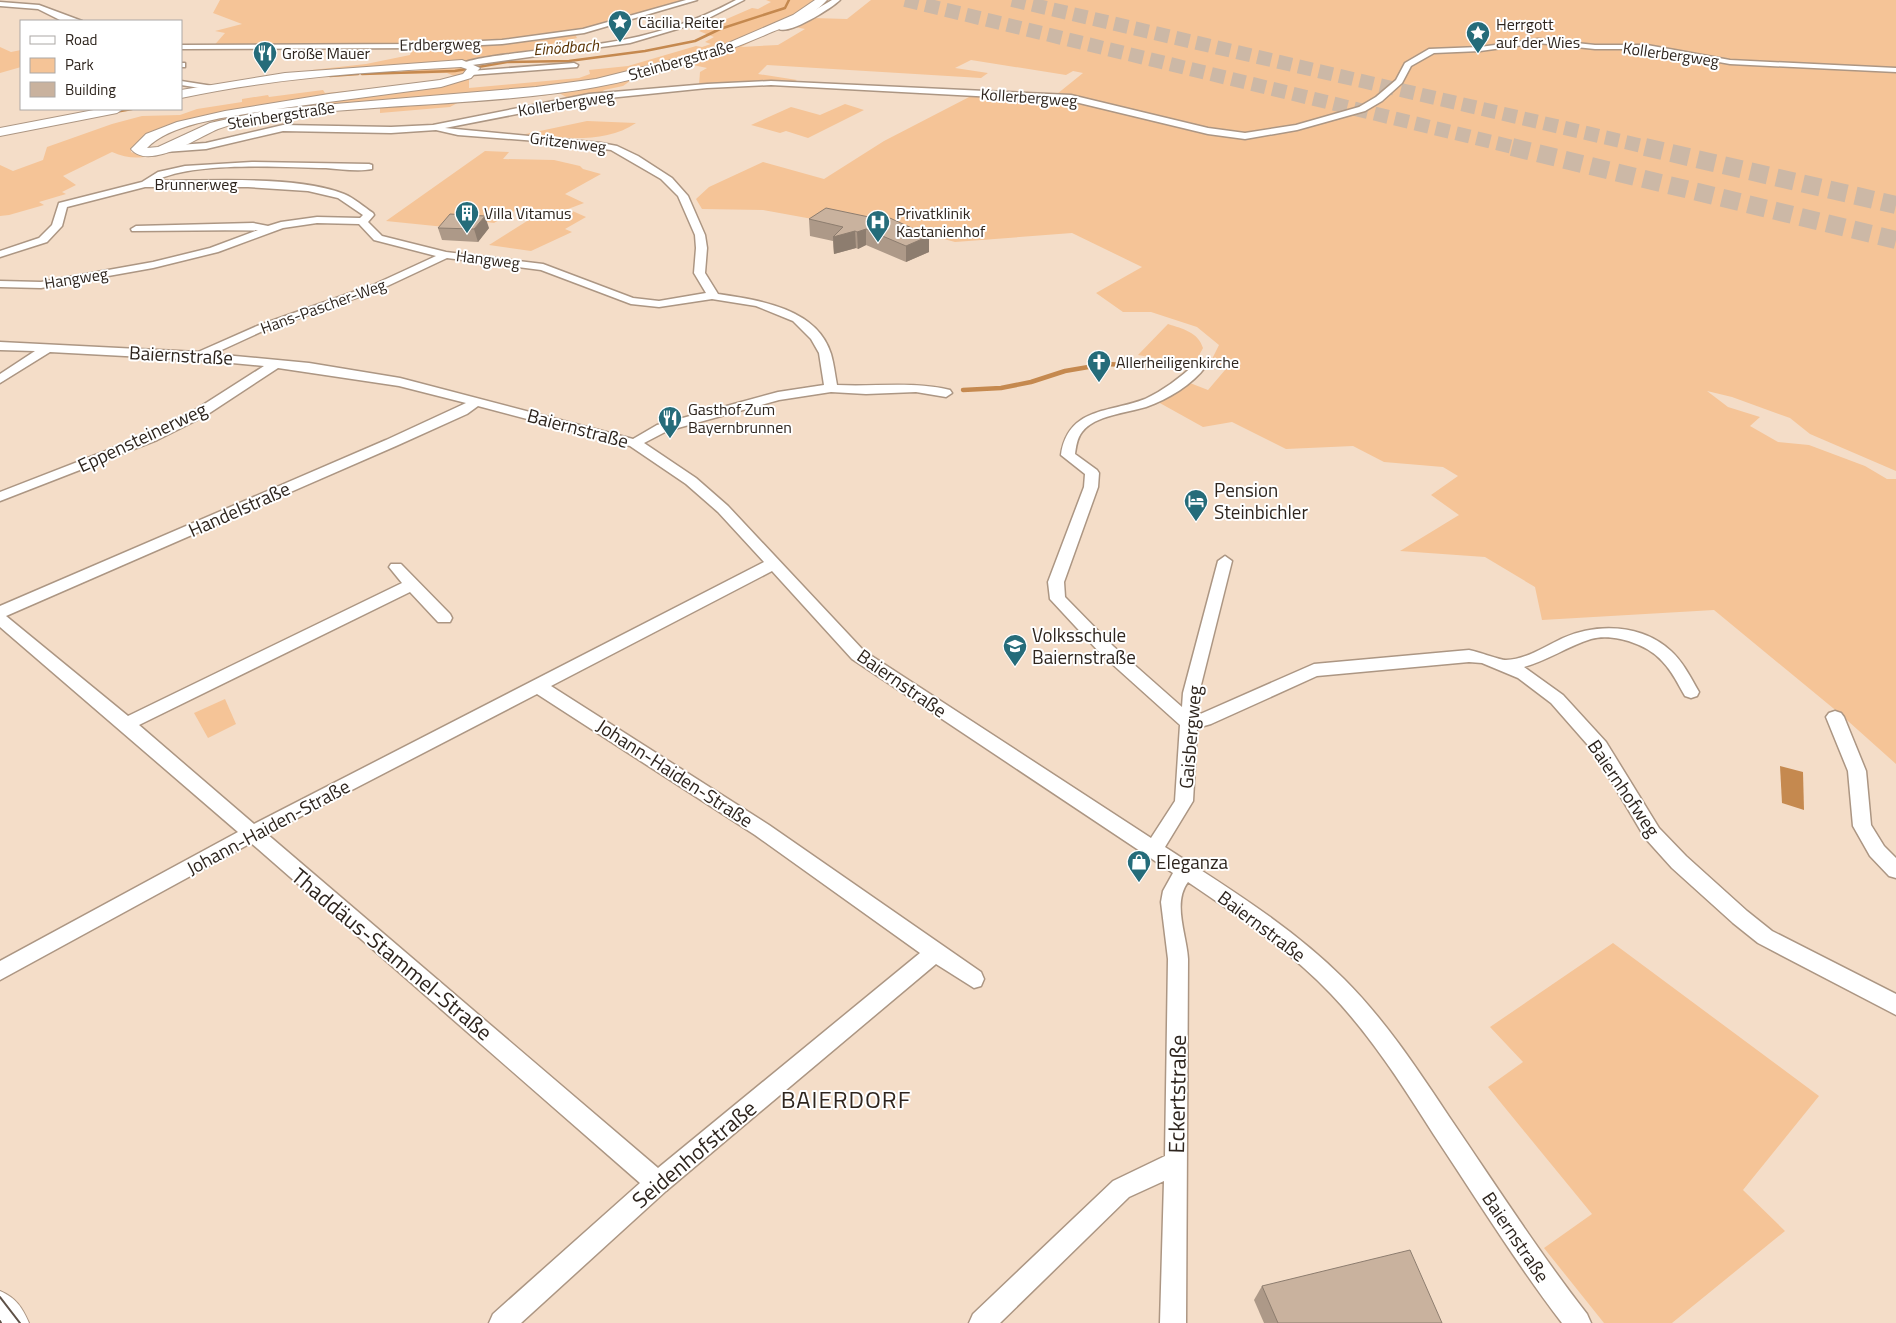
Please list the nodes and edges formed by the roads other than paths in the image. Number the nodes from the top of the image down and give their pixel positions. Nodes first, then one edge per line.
1 (694, 0) edge
2 (741, 0) edge
3 (822, 0) edge
4 (837, 0) edge
5 (0, 4) edge
6 (73, 20) edge
7 (792, 20) junction
8 (182, 47) edge
9 (574, 65) dead end
10 (471, 68) junction
11 (1896, 70) edge
12 (182, 82) edge
13 (213, 88) junction
14 (182, 94) edge
15 (112, 110) edge
16 (433, 128) junction
17 (0, 132) edge
18 (165, 149) junction
19 (369, 167) dead end
20 (145, 184) junction
21 (362, 222) junction
22 (136, 229) dead end
23 (266, 229) junction
24 (0, 254) edge
25 (446, 255) junction
26 (0, 284) edge
27 (712, 296) junction
28 (0, 346) edge
29 (47, 349) junction
30 (200, 356) junction
31 (277, 363) junction
32 (1200, 366) dead end
33 (0, 379) edge
34 (831, 388) junction
35 (946, 393) dead end
36 (476, 402) junction
37 (634, 443) junction
38 (0, 497) edge
39 (1225, 561) dead end
40 (773, 564) junction
41 (396, 567) dead end
42 (411, 585) junction
43 (0, 612) edge
44 (444, 618) dead end
45 (0, 619) edge
46 (1503, 666) junction
47 (536, 685) junction
48 (1691, 692) dead end
49 (1836, 717) dead end
50 (1189, 723) junction
51 (126, 724) junction
52 (251, 834) junction
53 (1154, 848) junction
54 (1186, 870) junction
55 (1896, 870) edge
56 (937, 951) junction
57 (0, 971) edge
58 (974, 979) dead end
59 (1896, 1005) edge
60 (1176, 1163) junction
61 (658, 1183) junction
62 (0, 1310) edge
63 (10, 1323) edge
64 (502, 1323) edge
65 (982, 1323) edge
66 (1173, 1323) edge
67 (1578, 1323) edge

1 - 8 street, Erdbergweg
2 - 10 street
3 - 7 main road, Steinbergstraße
4 - 7 street
5 - 6 street
7 - 18 main road, Steinbergstraße
9 - 10 street
10 - 13 main road, Steinbergstraße
10 - 18 main road, Steinbergstraße
11 - 16 street, Kollerbergweg
12 - 13 street
13 - 14 main road, Steinbergstraße
15 - 17 main road
16 - 18 street, Kollerbergweg
16 - 27 street, Gritzenweg
19 - 20 street, Brunnerweg
20 - 21 street, Brunnerweg
20 - 24 street
21 - 23 street, Hangweg
21 - 25 street, Hangweg
22 - 23 street, Hangweg
23 - 26 street, Hangweg
25 - 27 street, Hangweg
25 - 30 street, Hans-Pascher-Weg
27 - 34 street
28 - 29 street, Baiernstraße
29 - 30 street, Baiernstraße
29 - 33 street
30 - 31 street, Baiernstraße
31 - 36 street, Baiernstraße
31 - 38 street, Eppensteinerweg
32 - 50 street
34 - 35 street
34 - 37 street
36 - 37 street, Baiernstraße
36 - 43 street, Handelstraße
37 - 40 street, Baiernstraße
39 - 50 street, Gaisbergweg
40 - 47 street, Johann-Haiden-Straße
40 - 53 street, Baiernstraße
41 - 42 street
42 - 44 street
42 - 51 street
45 - 51 street, Thaddäus-Stammel-Straße
46 - 48 street
46 - 50 street, Baiernhofweg
46 - 59 street, Baiernhofweg
47 - 52 street, Johann-Haiden-Straße
47 - 56 street, Johann-Haiden-Straße
49 - 55 street
50 - 53 street, Gaisbergweg
51 - 52 street, Thaddäus-Stammel-Straße
52 - 57 street, Johann-Haiden-Straße
52 - 61 street, Thaddäus-Stammel-Straße
53 - 54 street, Baiernstraße
54 - 60 street, Eckertstraße
54 - 67 street, Baiernstraße
56 - 58 street
56 - 61 street, Seidenhofstraße
60 - 65 street
60 - 66 street, Eckertstraße
61 - 64 street, Seidenhofstraße
62 - 63 main road

